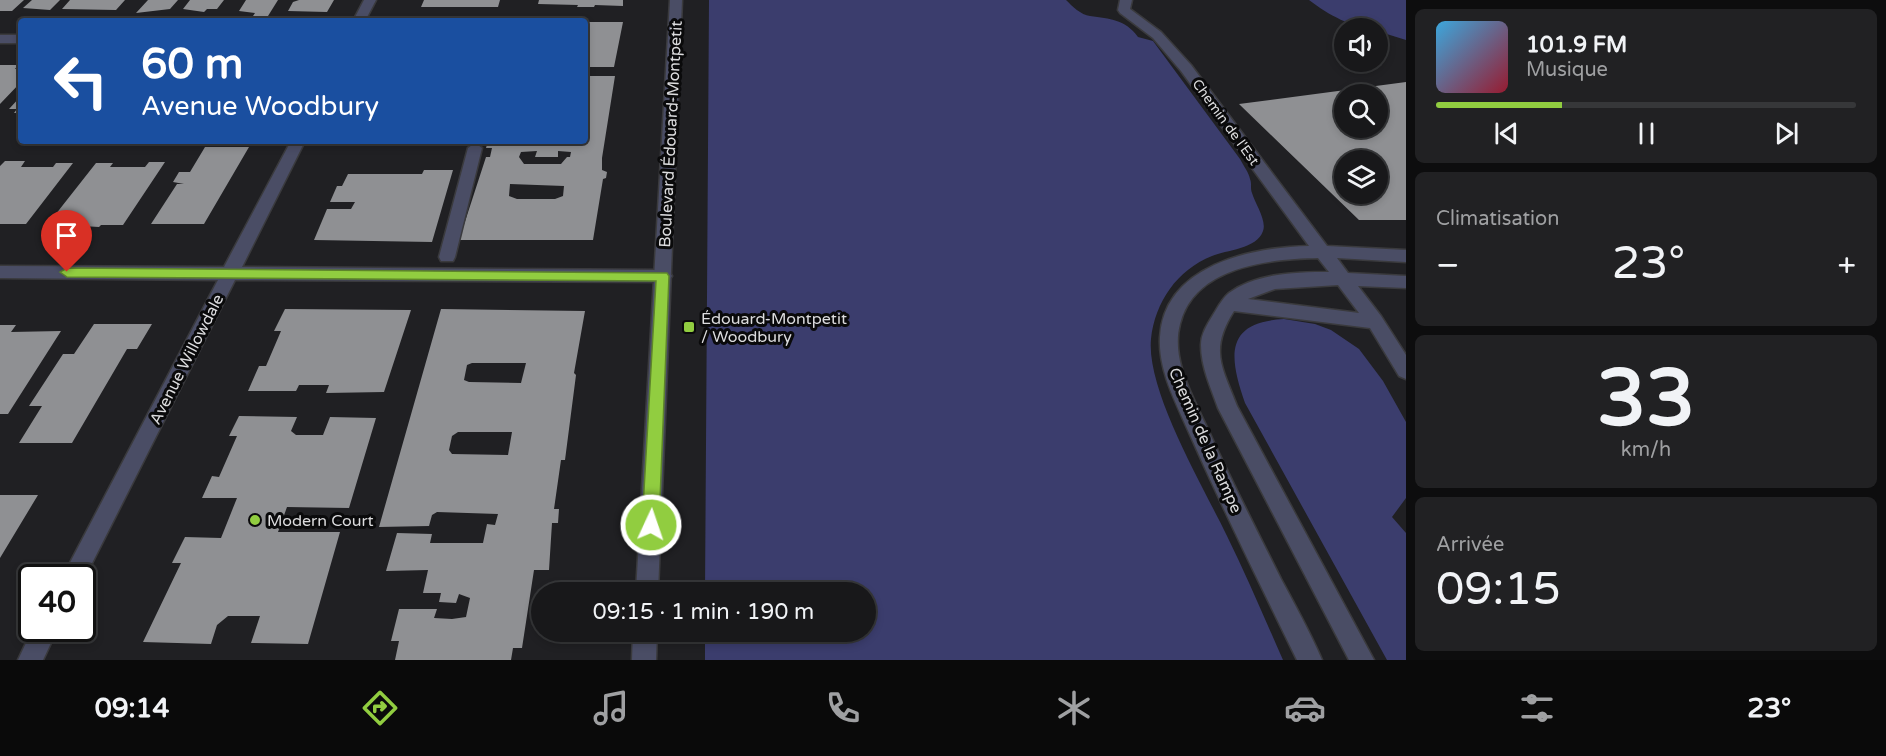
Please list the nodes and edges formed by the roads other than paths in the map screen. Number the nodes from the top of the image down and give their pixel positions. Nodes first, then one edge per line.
1 (370, 0) edge
2 (676, 0) edge
3 (1111, 0) edge
4 (1125, 5) edge
5 (361, 18) edge
6 (0, 39) edge
7 (18, 39) edge
8 (296, 144) edge
9 (475, 148) dead end
10 (1324, 253) junction
11 (447, 256) dead end
12 (1406, 256) edge
13 (0, 272) edge
14 (230, 274) junction
15 (663, 276) junction
16 (1343, 279) junction
17 (1406, 282) edge
18 (1229, 304) junction
19 (1375, 321) junction
20 (1406, 371) edge
21 (80, 564) edge
22 (648, 582) edge
23 (39, 642) edge
24 (645, 642) edge
25 (30, 660) edge
26 (644, 660) edge
27 (1310, 660) edge
28 (1362, 660) edge

1 - 5 street
2 - 15 street, Boulevard Édouard-Montpetit
3 - 4 street, Chemin de l'Est
4 - 10 street, Chemin de l'Est
6 - 7 street
8 - 14 street, Avenue Willowdale
9 - 11 street
10 - 12 street, Chemin de la Rampe
10 - 16 street, Chemin de l'Est
10 - 27 street, Chemin de la Rampe
13 - 14 street
14 - 15 street
14 - 21 street, Avenue Willowdale
15 - 22 street, Boulevard Édouard-Montpetit
16 - 17 street, Chemin de la Rampe
16 - 18 street, Chemin de la Rampe
16 - 19 street, Chemin de l'Est
18 - 19 street
18 - 28 street, Chemin de la Rampe
19 - 20 street, Chemin de l'Est
23 - 25 street
24 - 26 street

